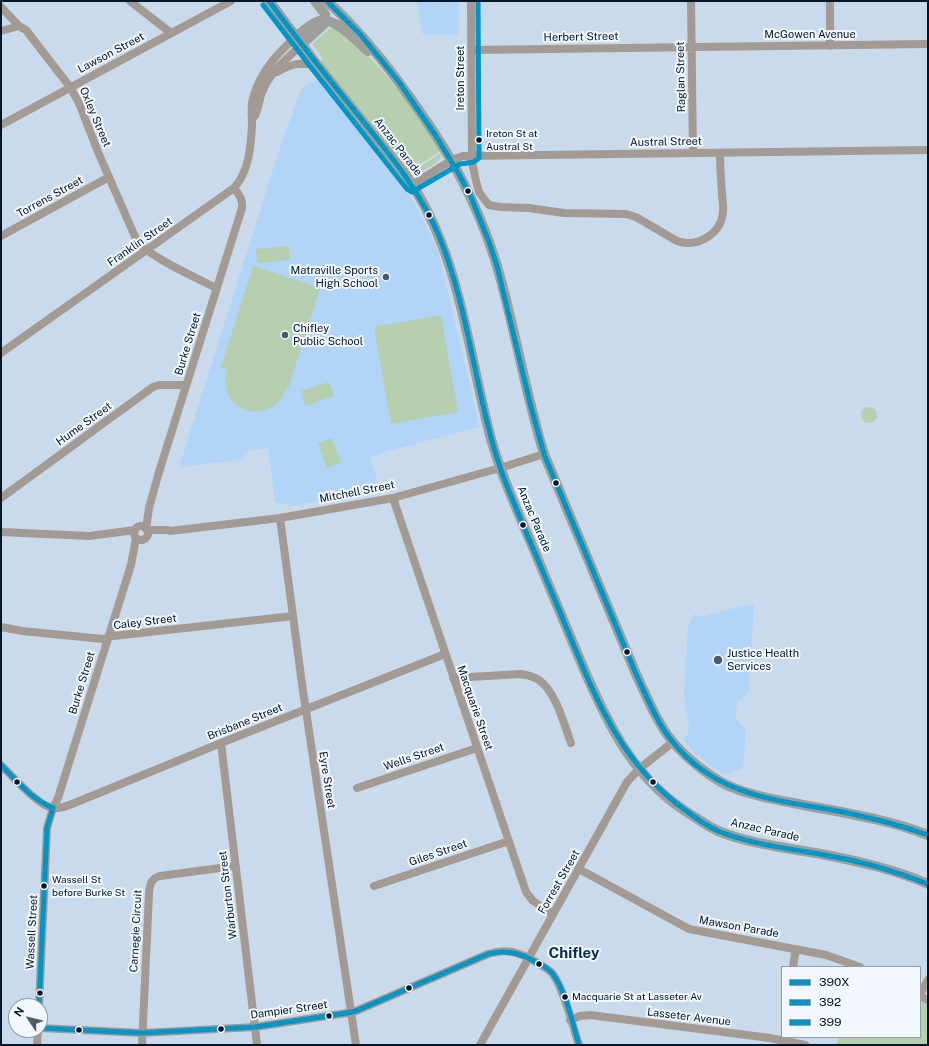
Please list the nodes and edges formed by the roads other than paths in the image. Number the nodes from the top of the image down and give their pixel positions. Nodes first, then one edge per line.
1 (130, 1) edge
2 (232, 1) edge
3 (269, 1) edge
4 (314, 1) edge
5 (327, 1) edge
6 (471, 1) edge
7 (691, 1) edge
8 (830, 1) edge
9 (1, 7) edge
10 (325, 21) junction
11 (19, 26) junction
12 (1, 31) edge
13 (171, 33) junction
14 (298, 41) junction
15 (928, 44) edge
16 (830, 46) junction
17 (692, 47) junction
18 (472, 50) junction
19 (384, 62) junction
20 (318, 66) junction
21 (271, 76) junction
22 (70, 87) junction
23 (252, 122) junction
24 (1, 125) edge
25 (928, 150) edge
26 (693, 153) junction
27 (720, 153) junction
28 (472, 155) junction
29 (452, 160) junction
30 (109, 177) junction
31 (412, 184) junction
32 (234, 188) junction
33 (1, 236) edge
34 (148, 250) junction
35 (216, 288) junction
36 (1, 353) edge
37 (186, 385) junction
38 (544, 454) junction
39 (500, 468) junction
40 (1, 498) edge
41 (393, 498) junction
42 (280, 518) junction
43 (1, 532) edge
44 (141, 534) junction
45 (293, 616) junction
46 (1, 627) edge
47 (108, 638) junction
48 (445, 654) junction
49 (453, 678) junction
50 (306, 709) junction
51 (673, 742) junction
52 (221, 743) junction
53 (572, 743) dead end
54 (477, 748) junction
55 (1, 765) edge
56 (639, 769) junction
57 (357, 788) dead end
58 (53, 808) junction
59 (928, 835) edge
60 (509, 841) junction
61 (235, 866) junction
62 (579, 869) junction
63 (928, 884) edge
64 (374, 886) dead end
65 (553, 914) junction
66 (796, 949) junction
67 (528, 958) junction
68 (793, 966) edge
69 (857, 966) edge
70 (928, 980) edge
71 (921, 993) edge
72 (39, 998) edge
73 (351, 1012) junction
74 (570, 1020) junction
75 (255, 1027) junction
76 (48, 1028) edge
77 (142, 1033) junction
78 (781, 1036) edge
79 (786, 1038) edge
80 (142, 1045) edge
81 (257, 1045) edge
82 (356, 1045) edge
83 (480, 1045) edge
84 (579, 1045) edge
85 (805, 1045) edge

1 - 13 street
2 - 13 street, Lawson Street
3 - 14 main road, Anzac Parade
4 - 10 main road
5 - 19 main road
6 - 18 street, Ireton Street
7 - 17 street, Raglan Street
8 - 16 street
9 - 11 street, Oxley Street
10 - 14 main road
10 - 19 main road
11 - 12 street
11 - 22 street, Oxley Street
13 - 22 street, Lawson Street
14 - 20 main road, Anzac Parade
14 - 21 street, Franklin Street
14 - 23 street, Franklin Street
15 - 16 street, McGowen Avenue
16 - 17 street, McGowen Avenue
17 - 18 street, Herbert Street
17 - 26 street, Raglan Street
18 - 28 street, Ireton Street
19 - 29 main road
20 - 21 street
20 - 31 main road, Anzac Parade
21 - 23 street, Franklin Street
22 - 24 street, Lawson Street
22 - 30 street, Oxley Street
23 - 32 street, Franklin Street
25 - 27 street, Austral Street
26 - 27 street, Austral Street
26 - 28 street, Austral Street
27 - 28 street, Ireton Street
28 - 29 street, Austral Street
29 - 31 street, Austral Street
29 - 38 main road
30 - 33 street, Torrens Street
30 - 34 street, Oxley Street
31 - 39 main road, Anzac Parade
32 - 34 street, Franklin Street
32 - 35 street, Burke Street
34 - 35 street, Oxley Street
34 - 36 street, Franklin Street
35 - 37 street, Burke Street
37 - 40 street, Hume Street
37 - 44 street, Burke Street
38 - 39 street, Mitchell Street
38 - 51 main road
39 - 41 street, Mitchell Street
39 - 56 main road, Anzac Parade
41 - 42 street, Mitchell Street
41 - 48 street, Macquarie Street
42 - 44 street, Mitchell Street
42 - 45 street, Eyre Street
43 - 44 street, Mitchell Street
44 - 47 street, Burke Street
45 - 47 street, Caley Street
45 - 50 street, Eyre Street
46 - 47 street, Caley Street
47 - 58 street, Burke Street
48 - 49 street, Macquarie Street
48 - 50 street, Brisbane Street
49 - 53 street
49 - 54 street, Macquarie Street
50 - 52 street, Brisbane Street
50 - 73 street, Eyre Street
51 - 56 street, Forrest Street
51 - 59 main road
52 - 58 street, Brisbane Street
52 - 61 street, Warburton Street
54 - 57 street, Wells Street
54 - 60 street, Macquarie Street
55 - 58 street
56 - 62 street, Forrest Street
56 - 63 main road, Anzac Parade
58 - 72 street, Wassell Street
60 - 64 street, Giles Street
60 - 65 street, Macquarie Street
61 - 75 street, Warburton Street
61 - 77 street, Carnegie Circuit
62 - 65 street, Forrest Street
62 - 66 street, Mawson Parade
65 - 67 street, Forrest Street
66 - 68 street
66 - 69 street, Mawson Parade
67 - 73 street, Dampier Street
67 - 74 street
67 - 83 street, Forrest Street
70 - 71 street
73 - 75 street, Dampier Street
73 - 82 street, Eyre Street
74 - 78 street, Lasseter Avenue
74 - 84 street
75 - 77 street, Dampier Street
75 - 81 street, Warburton Street
76 - 77 street, Dampier Street
77 - 80 street, Carnegie Circuit
79 - 85 street, Lasseter Avenue

